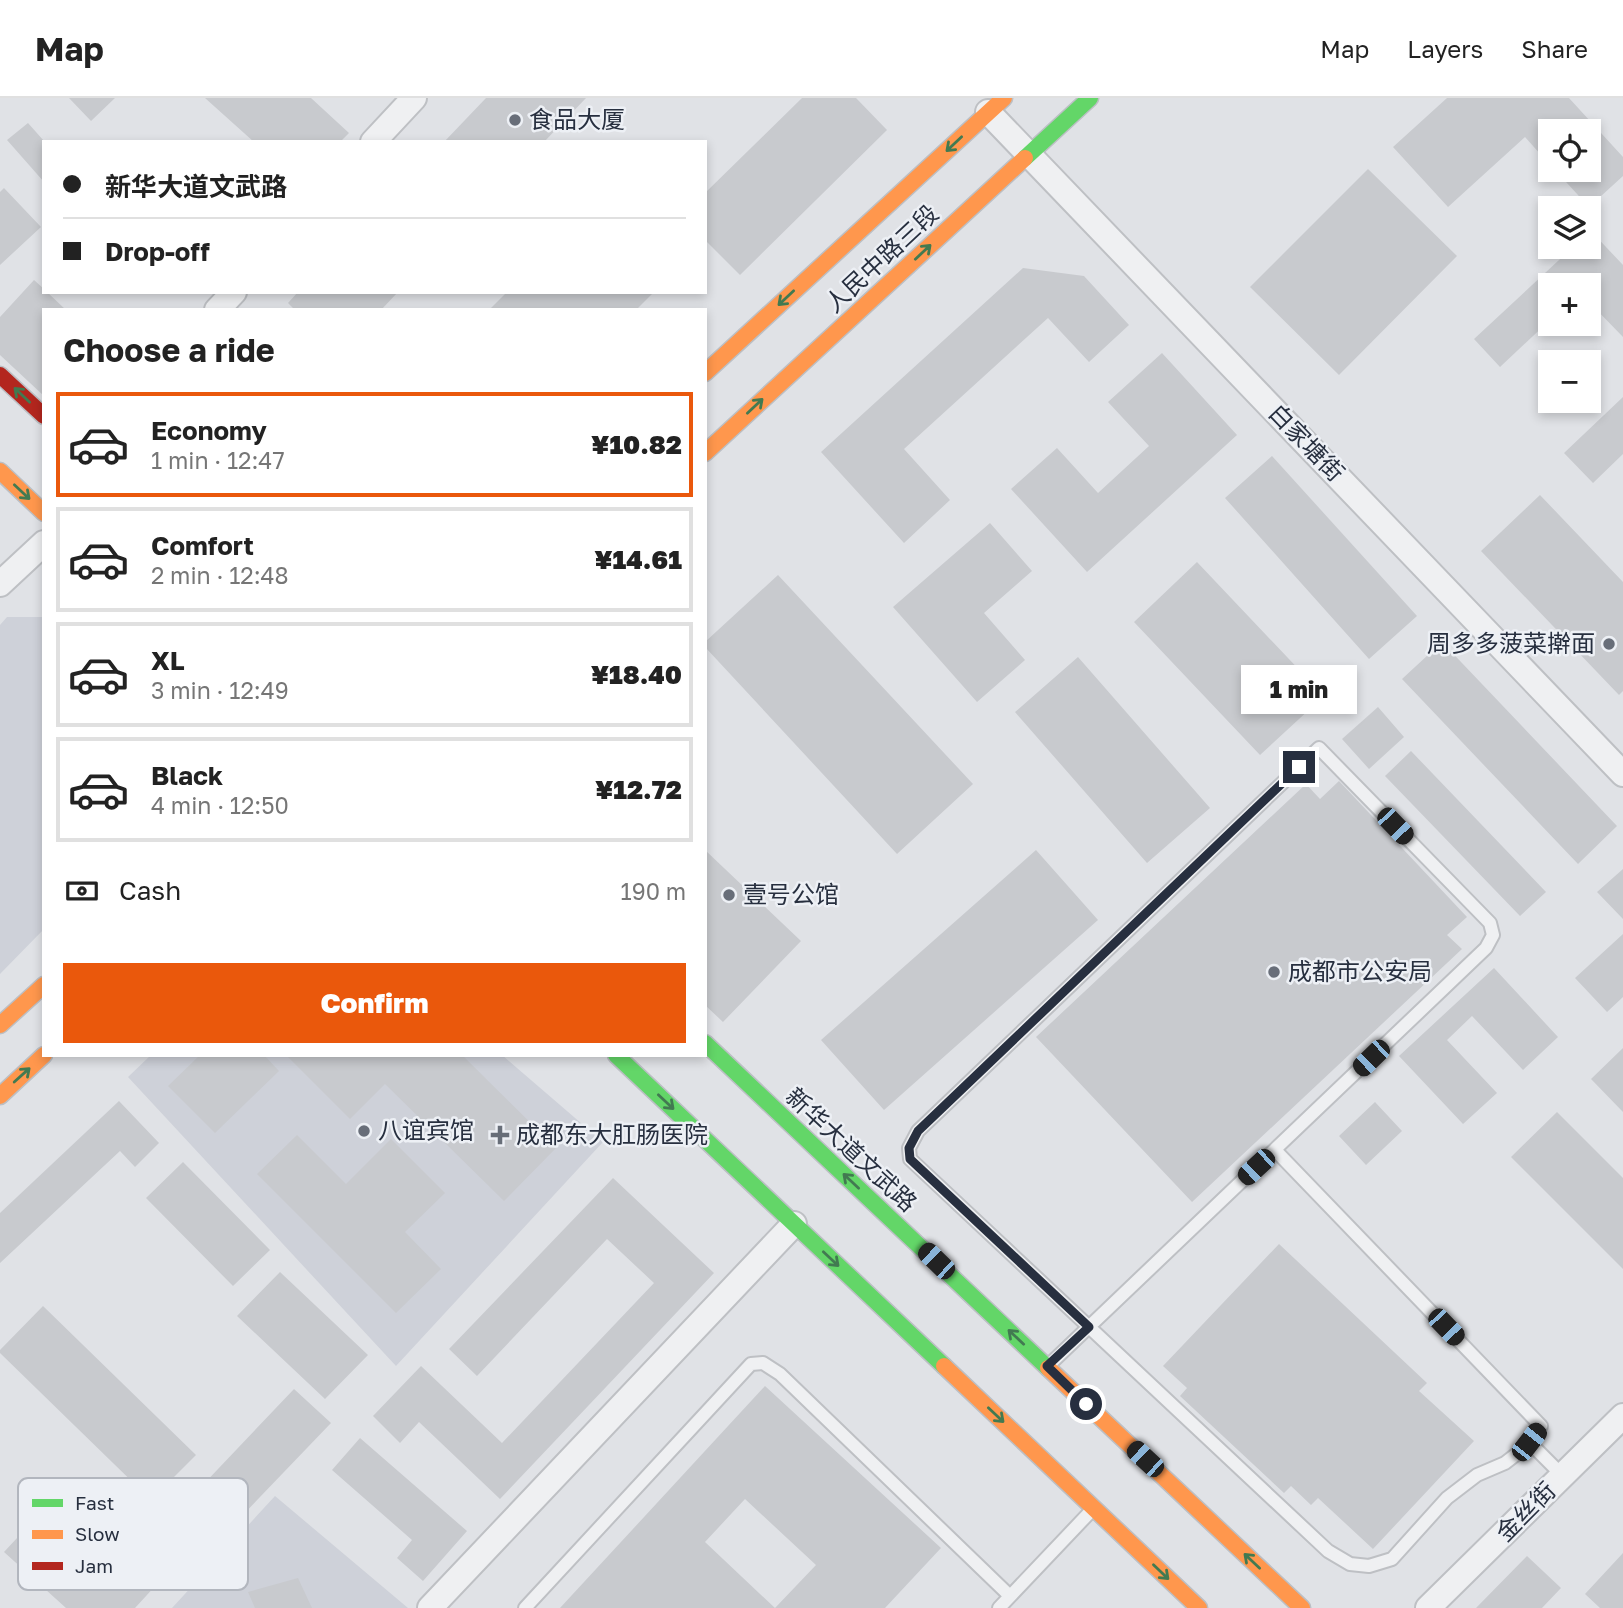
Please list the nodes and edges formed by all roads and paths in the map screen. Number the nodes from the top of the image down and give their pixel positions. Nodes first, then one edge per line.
1 (414, 98) edge
2 (1090, 98) edge
3 (996, 105) edge
4 (375, 140) edge
5 (1029, 154) junction
6 (231, 294) edge
7 (219, 308) edge
8 (707, 371) edge
9 (0, 374) edge
10 (42, 414) edge
11 (707, 451) edge
12 (0, 471) edge
13 (42, 511) edge
14 (42, 545) edge
15 (0, 584) edge
16 (1623, 774) edge
17 (42, 987) edge
18 (0, 1025) edge
19 (707, 1045) edge
20 (42, 1057) edge
21 (618, 1057) edge
22 (0, 1096) edge
23 (1275, 1150) junction
24 (794, 1224) junction
25 (1089, 1327) junction
26 (1047, 1366) junction
27 (1623, 1416) edge
28 (1529, 1442) junction
29 (1563, 1476) junction
30 (1094, 1508) junction
31 (1010, 1596) junction
32 (430, 1608) edge
33 (525, 1608) edge
34 (999, 1608) edge
35 (1199, 1608) edge
36 (1302, 1608) edge
37 (1429, 1608) edge

1 - 4 street
2 - 5 main road, 人民中路三段
3 - 5 street, 白家塘街
3 -> 8 main road, 人民中路三段
11 -> 5 main road, 人民中路三段
5 - 16 street, 白家塘街
6 - 7 street
10 -> 9 main road
12 -> 13 main road
14 - 15 street
17 - 18 main road
26 -> 19 main road, 新华大道文武路
22 -> 20 main road
21 -> 24 main road
23 - 25 lane
23 - 25 lane
23 - 28 lane
24 -> 30 main road
24 - 32 street
25 - 26 lane
25 - 28 lane
36 -> 26 main road, 新华大道文武路
27 - 29 street, 金丝街
28 - 29 lane
29 - 37 street, 金丝街
30 - 31 lane
30 -> 35 main road
31 - 33 lane
31 - 34 lane

